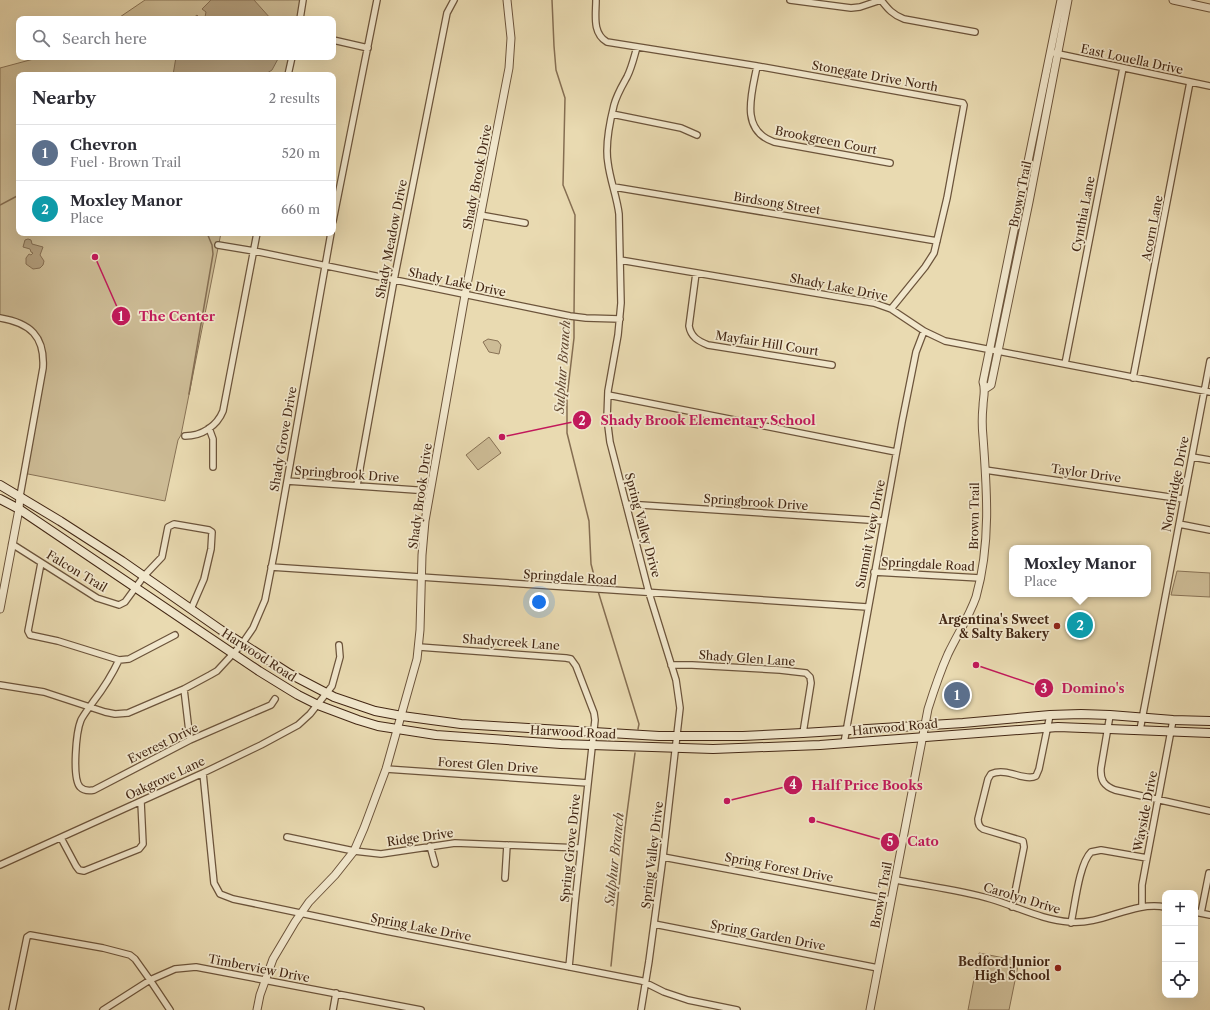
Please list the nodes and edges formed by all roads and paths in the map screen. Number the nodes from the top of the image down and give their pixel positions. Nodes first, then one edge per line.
1 (304, 0) edge
2 (377, 0) edge
3 (454, 0) edge
4 (507, 0) edge
5 (596, 0) edge
6 (790, 0) edge
7 (881, 0) edge
8 (1061, 0) edge
9 (1068, 0) edge
10 (1173, 0) edge
11 (1210, 8) edge
12 (301, 16) edge
13 (975, 32) dead end
14 (336, 41) edge
15 (637, 47) junction
16 (368, 48) junction
17 (1050, 53) junction
18 (1058, 54) junction
19 (291, 60) edge
20 (757, 66) junction
21 (1123, 68) junction
22 (289, 72) edge
23 (1190, 82) junction
24 (1210, 86) edge
25 (612, 114) junction
26 (697, 135) dead end
27 (890, 163) dead end
28 (614, 187) junction
29 (1020, 201) junction
30 (1029, 202) junction
31 (336, 206) edge
32 (480, 215) junction
33 (525, 223) dead end
34 (256, 236) edge
35 (330, 236) edge
36 (937, 241) junction
37 (218, 245) dead end
38 (254, 251) junction
39 (620, 260) junction
40 (324, 265) junction
41 (696, 273) junction
42 (394, 280) junction
43 (465, 295) junction
44 (891, 308) junction
45 (0, 318) edge
46 (620, 319) junction
47 (924, 330) junction
48 (989, 350) junction
49 (998, 351) junction
50 (1210, 361) edge
51 (1065, 364) junction
52 (832, 365) dead end
53 (1133, 378) junction
54 (985, 389) junction
55 (1207, 392) edge
56 (608, 396) junction
57 (209, 428) junction
58 (185, 436) dead end
59 (896, 452) junction
60 (1192, 457) junction
61 (1210, 460) edge
62 (214, 467) dead end
63 (985, 470) junction
64 (287, 481) junction
65 (0, 484) edge
66 (357, 485) junction
67 (430, 491) junction
68 (20, 496) junction
69 (0, 499) edge
70 (1183, 499) junction
71 (626, 504) junction
72 (19, 509) junction
73 (884, 521) junction
74 (1178, 524) junction
75 (1210, 530) edge
76 (12, 544) junction
77 (41, 563) junction
78 (271, 567) junction
79 (874, 572) junction
80 (144, 576) junction
81 (422, 577) junction
82 (980, 578) junction
83 (136, 588) junction
84 (649, 593) junction
85 (867, 607) junction
86 (0, 609) edge
87 (190, 609) junction
88 (175, 635) dead end
89 (242, 644) junction
90 (338, 645) dead end
91 (419, 647) junction
92 (232, 653) junction
93 (119, 660) junction
94 (671, 665) junction
95 (0, 685) edge
96 (184, 689) junction
97 (326, 694) junction
98 (275, 699) dead end
99 (318, 705) junction
100 (90, 707) junction
101 (1050, 715) junction
102 (1110, 715) junction
103 (402, 716) junction
104 (1142, 717) junction
105 (1174, 720) junction
106 (1210, 721) edge
107 (925, 726) junction
108 (1048, 727) junction
109 (1107, 728) junction
110 (398, 730) junction
111 (846, 730) junction
112 (1140, 730) junction
113 (1171, 731) junction
114 (594, 732) junction
115 (803, 733) junction
116 (1210, 733) edge
117 (677, 736) junction
118 (923, 737) junction
119 (190, 740) junction
120 (844, 743) junction
121 (592, 746) junction
122 (676, 748) junction
123 (386, 769) junction
124 (203, 773) junction
125 (588, 783) junction
126 (1158, 800) junction
127 (141, 802) junction
128 (1210, 811) edge
129 (287, 837) dead end
130 (61, 838) junction
131 (506, 845) junction
132 (430, 846) junction
133 (580, 848) junction
134 (354, 851) junction
135 (663, 857) junction
136 (1147, 858) junction
137 (435, 864) dead end
138 (0, 865) edge
139 (1209, 873) edge
140 (505, 878) dead end
141 (896, 880) junction
142 (891, 900) junction
143 (1012, 907) junction
144 (1142, 907) junction
145 (1162, 907) edge
146 (300, 913) junction
147 (1198, 913) edge
148 (1210, 915) edge
149 (1071, 923) junction
150 (654, 924) junction
151 (569, 967) junction
152 (878, 968) junction
153 (150, 980) junction
154 (266, 980) junction
155 (646, 983) junction
156 (336, 993) junction
157 (404, 1008) edge
158 (12, 1010) edge
159 (103, 1010) edge
160 (170, 1010) edge
161 (258, 1010) edge
162 (333, 1010) edge
163 (421, 1010) edge
164 (641, 1010) edge
165 (737, 1010) edge
166 (870, 1010) edge

1 - 12 street
2 - 16 street
3 - 42 street, Shady Meadow Drive
4 - 32 street, Shady Brook Drive
5 - 15 street, Stonegate Drive North
6 - 7 street
7 - 13 street
8 - 17 street, Brown Trail
9 - 18 street, Brown Trail
10 - 11 street
14 - 16 street
15 - 20 street, Stonegate Drive North
15 - 25 street, Spring Valley Drive
16 - 31 street
17 - 18 street, East Louella Drive
17 - 29 street, Brown Trail
18 - 21 street, East Louella Drive
18 - 30 street, Brown Trail
19 - 22 street
20 - 27 street, Brookgreen Court
20 - 36 street, Stonegate Drive North
21 - 23 street, East Louella Drive
21 - 51 street, Cynthia Lane
23 - 24 street, East Louella Drive
23 - 53 street, Acorn Lane
25 - 26 street
25 - 28 street, Spring Valley Drive
28 - 36 street, Birdsong Street
28 - 39 street, Spring Valley Drive
29 - 30 street
29 - 48 street, Brown Trail
30 - 49 street, Brown Trail
32 - 33 street
32 - 43 street, Shady Brook Drive
34 - 38 street
35 - 40 street, Shady Grove Drive
36 - 44 street, Stonegate Drive North
37 - 38 street, Shady Lake Drive
38 - 40 street, Shady Lake Drive
38 - 57 street
39 - 41 street, Shady Lake Drive
39 - 46 street, Spring Valley Drive
40 - 42 street, Shady Lake Drive
40 - 64 street, Shady Grove Drive
41 - 44 street, Shady Lake Drive
41 - 52 street, Mayfair Hill Court
42 - 43 street, Shady Lake Drive
42 - 66 street, Shady Meadow Drive
43 - 46 street, Shady Lake Drive
43 - 67 street, Shady Brook Drive
44 - 47 street, Shady Lake Drive
45 - 68 street
46 - 56 street, Spring Valley Drive
47 - 48 street, Shady Lake Drive
47 - 59 street, Summit View Drive
48 - 49 street, Shady Lake Drive
48 - 54 street, Brown Trail
49 - 51 street, Shady Lake Drive
49 - 54 street, Brown Trail
50 - 55 street, Northridge Drive
51 - 53 street, Shady Lake Drive
53 - 55 street, Shady Lake Drive
54 - 63 street, Brown Trail
55 - 60 street, Northridge Drive
56 - 59 street
56 - 71 street, Spring Valley Drive
57 - 58 street
57 - 62 street
59 - 73 street, Summit View Drive
60 - 61 street
60 - 70 street, Northridge Drive
63 - 70 street, Taylor Drive
63 - 82 street, Brown Trail
64 - 66 street, Springbrook Drive
64 - 78 street, Shady Grove Drive
65 - 68 main road, Harwood Road
66 - 67 street, Springbrook Drive
67 - 81 street, Shady Brook Drive
68 - 72 street
68 - 80 main road, Harwood Road
69 - 72 main road, Harwood Road
70 - 74 street, Northridge Drive
71 - 73 street, Springbrook Drive
71 - 84 street, Spring Valley Drive
72 - 76 street
72 - 83 main road, Harwood Road
73 - 79 street, Summit View Drive
74 - 75 street
74 - 104 street, Northridge Drive
76 - 77 street, Falcon Trail
76 - 86 street
77 - 83 street, Falcon Trail
77 - 93 street
78 - 81 street, Springdale Road
78 - 89 street, Shady Grove Drive
79 - 82 street, Springdale Road
79 - 85 street, Summit View Drive
80 - 83 street, Falcon Trail
80 - 87 main road, Harwood Road
80 - 87 street, Falcon Trail
81 - 84 street, Springdale Road
81 - 91 street, Shady Brook Drive
82 - 107 street, Brown Trail
83 - 92 main road, Harwood Road
84 - 85 street, Springdale Road
84 - 94 street, Spring Valley Drive
85 - 111 street, Summit View Drive
87 - 89 main road, Harwood Road
88 - 93 street
89 - 92 street, Shady Grove Drive
89 - 97 main road, Harwood Road
90 - 97 street, Oakgrove Lane
91 - 103 street, Shady Brook Drive
91 - 114 street, Shadycreek Lane
92 - 96 street, Shady Grove Drive
92 - 99 main road, Harwood Road
93 - 100 street
94 - 115 street, Shady Glen Lane
94 - 117 street, Spring Valley Drive
95 - 100 street, Shady Grove Drive
96 - 100 street, Shady Grove Drive
96 - 119 street
97 - 99 street, Oakgrove Lane
97 - 103 main road, Harwood Road
98 - 119 street, Everest Drive
99 - 110 main road, Harwood Road
99 - 124 street, Oakgrove Lane
100 - 119 street, Everest Drive
101 - 102 main road, Harwood Road
101 - 107 main road, Harwood Road
101 - 108 street
102 - 104 main road, Harwood Road
102 - 109 street
103 - 110 street, Shady Brook Drive
103 - 114 main road, Harwood Road
104 - 105 main road, Harwood Road
104 - 112 street, Northridge Drive
105 - 106 main road, Harwood Road
105 - 113 street, Wayside Drive
107 - 111 main road, Harwood Road
107 - 118 street, Brown Trail
108 - 109 main road, Harwood Road
108 - 118 main road, Harwood Road
108 - 143 street
109 - 112 main road, Harwood Road
109 - 126 street
110 - 121 main road, Harwood Road
110 - 123 street, Shady Brook Drive
111 - 115 main road, Harwood Road
111 - 120 street, Summit View Drive
112 - 113 main road, Harwood Road
113 - 116 main road, Harwood Road
113 - 126 street, Wayside Drive
114 - 117 main road, Harwood Road
114 - 121 street, Spring Grove Drive
115 - 117 main road, Harwood Road
117 - 122 street, Spring Valley Drive
118 - 120 main road, Harwood Road
118 - 141 street, Brown Trail
120 - 122 main road, Harwood Road
121 - 122 main road, Harwood Road
121 - 125 street, Spring Grove Drive
122 - 135 street, Spring Valley Drive
123 - 125 street, Forest Glen Drive
123 - 134 street, Shady Brook Drive
124 - 127 street, Oakgrove Lane
124 - 146 street, Spring Lake Drive
125 - 133 street, Spring Grove Drive
126 - 128 street
126 - 136 street, Wayside Drive
127 - 130 street, Oakgrove Lane
127 - 130 street
129 - 134 street, Ridge Drive
130 - 138 street, Oakgrove Lane
131 - 132 street, Ridge Drive
131 - 133 street, Ridge Drive
131 - 140 street
132 - 134 street, Ridge Drive
132 - 137 street
133 - 151 street, Spring Grove Drive
134 - 146 street, Shady Brook Drive
135 - 142 street, Spring Forest Drive
135 - 150 street, Spring Valley Drive
136 - 144 street, Wayside Drive
136 - 149 street
139 - 147 street
141 - 142 street, Brown Trail
141 - 143 street, Carolyn Drive
142 - 152 street, Brown Trail
143 - 149 street, Carolyn Drive
144 - 145 street, Carolyn Drive
144 - 149 street, Carolyn Drive
146 - 151 street, Spring Lake Drive
146 - 154 street, Shady Brook Drive
147 - 148 street
150 - 152 street, Spring Garden Drive
150 - 155 street, Spring Valley Drive
151 - 155 street, Spring Lake Drive
152 - 166 street, Brown Trail
153 - 154 street, Timberview Drive
153 - 158 street
153 - 159 street, Timberview Drive
153 - 160 street
154 - 156 street, Timberview Drive
154 - 161 street, Shady Brook Drive
155 - 164 street, Spring Valley Drive
155 - 165 street, Spring Lake Drive
156 - 157 street, Timberview Drive
156 - 162 street
157 - 163 street, Timberview Drive

